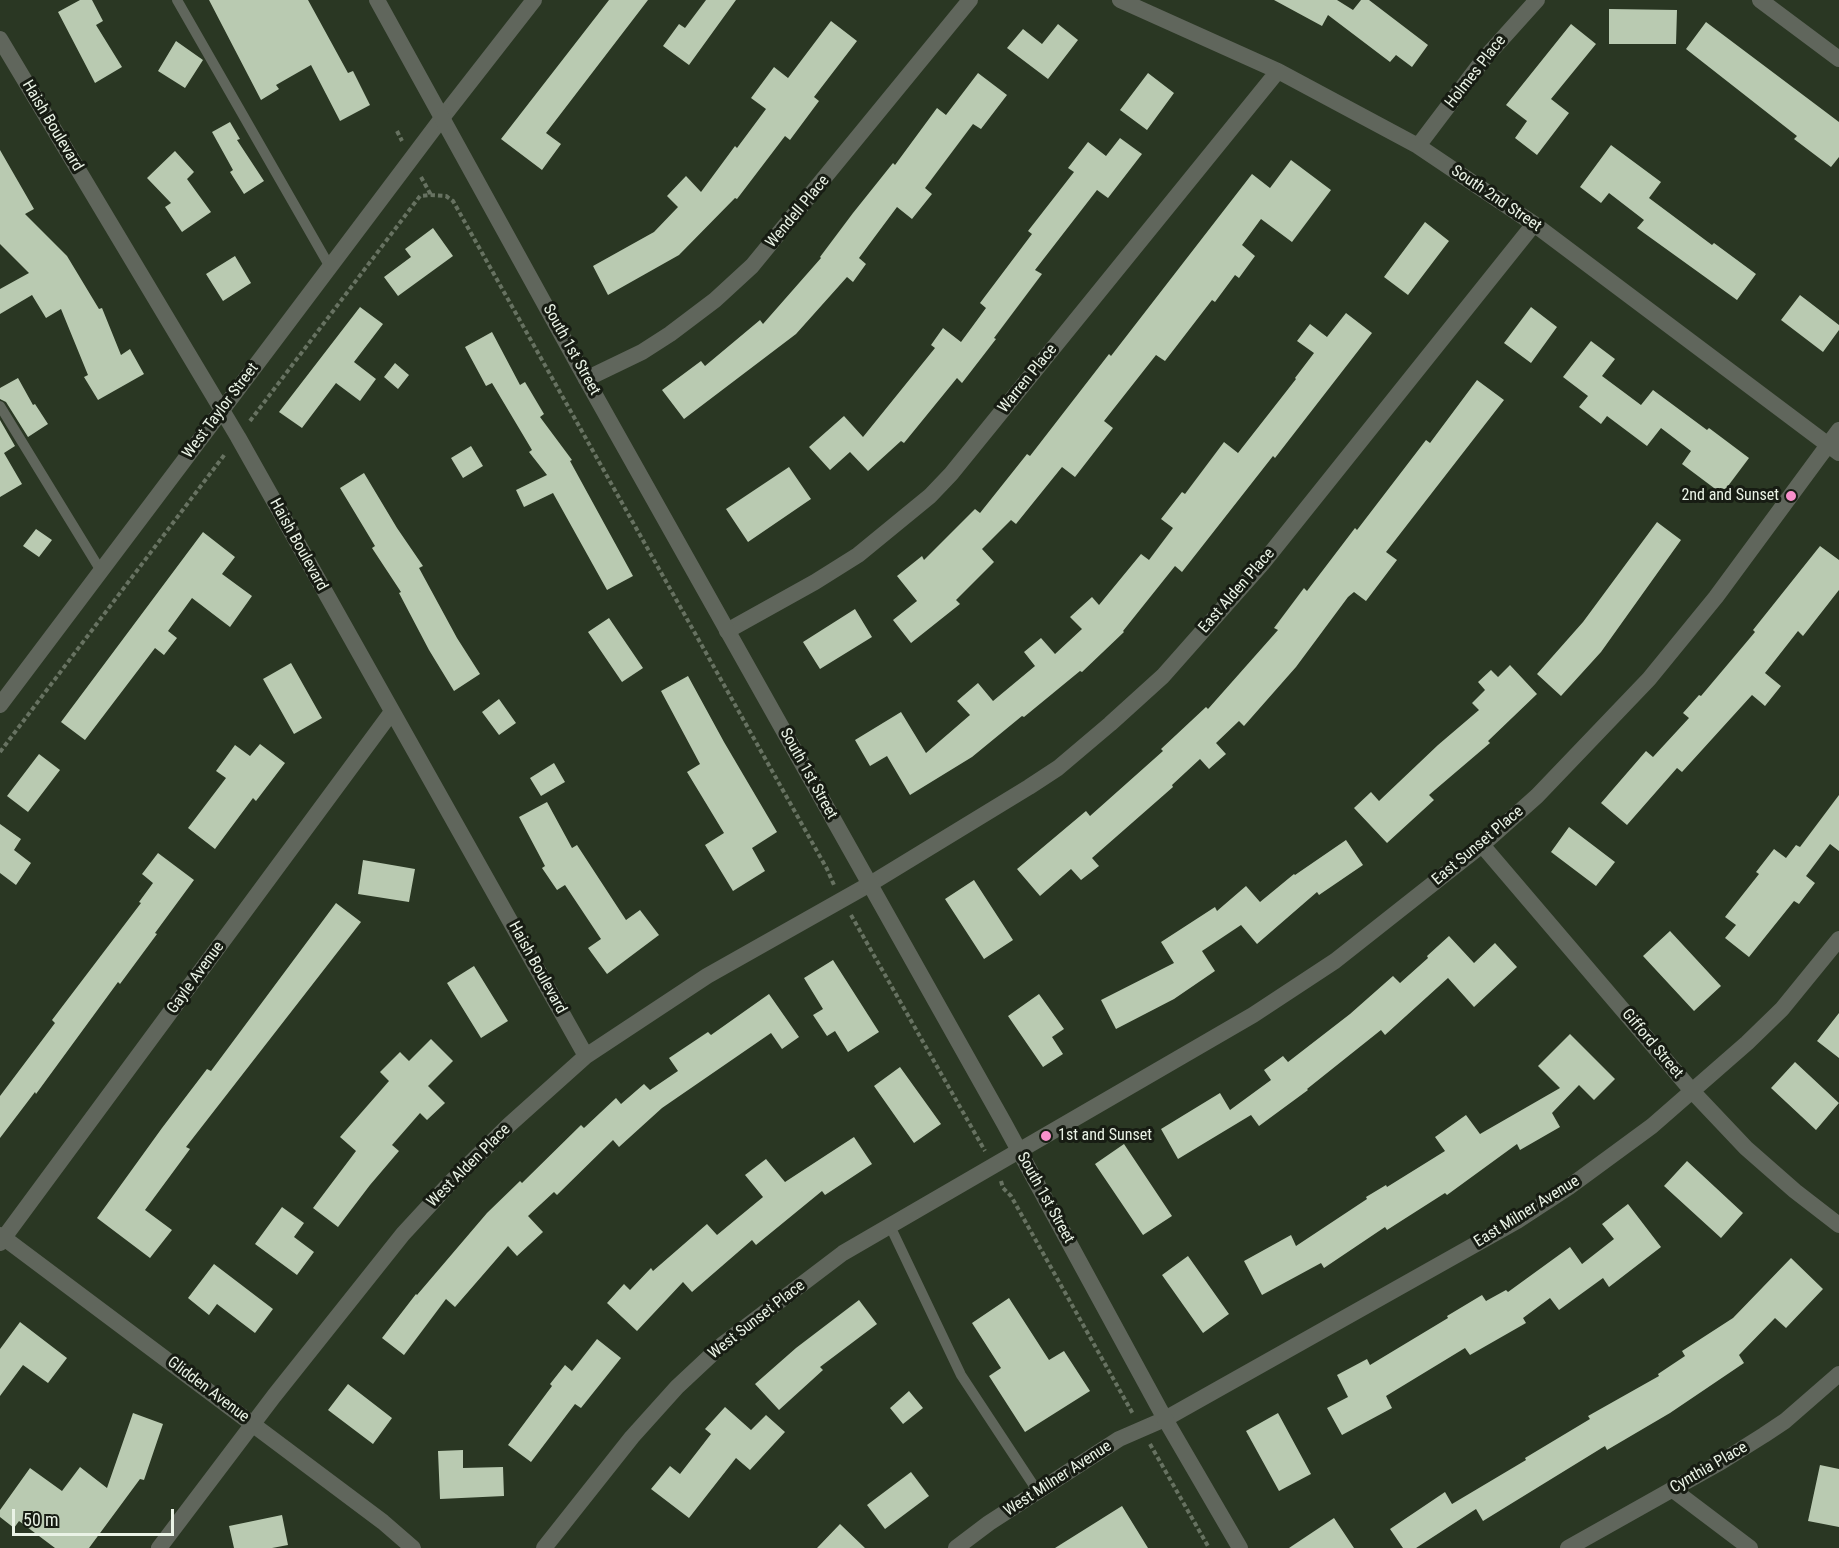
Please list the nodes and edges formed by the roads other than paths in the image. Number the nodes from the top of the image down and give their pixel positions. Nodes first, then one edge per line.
1 (177, 0) edge
2 (377, 0) edge
3 (534, 0) edge
4 (970, 0) edge
5 (1120, 0) edge
6 (1537, 0) edge
7 (1760, 0) edge
8 (0, 39) edge
9 (1839, 58) edge
10 (1278, 71) junction
11 (442, 118) junction
12 (1418, 147) junction
13 (1534, 224) junction
14 (330, 267) junction
15 (586, 379) junction
16 (0, 406) edge
17 (222, 410) junction
18 (1839, 430) edge
19 (1834, 449) edge
20 (101, 571) junction
21 (727, 631) junction
22 (0, 705) edge
23 (392, 712) junction
24 (1482, 845) junction
25 (870, 884) junction
26 (1839, 939) edge
27 (586, 1056) junction
28 (1692, 1091) junction
29 (1019, 1151) junction
30 (1839, 1225) edge
31 (890, 1226) junction
32 (1, 1239) edge
33 (1839, 1374) edge
34 (1166, 1419) junction
35 (253, 1424) junction
36 (1672, 1490) junction
37 (1038, 1492) junction
38 (159, 1548) edge
39 (413, 1548) edge
40 (544, 1548) edge
41 (956, 1548) edge
42 (1240, 1548) edge
43 (1568, 1548) edge
44 (1750, 1548) edge

1 - 14 lane
2 - 11 street, South 1st Street
3 - 11 street, West Taylor Street
4 - 15 street, Wendell Place
5 - 10 street, South 2nd Street
6 - 12 street, Holmes Place
7 - 9 street
8 - 17 street, Haish Boulevard
10 - 12 street, South 2nd Street
10 - 21 street, Warren Place
11 - 14 street, West Taylor Street
11 - 15 street, South 1st Street
12 - 13 street, South 2nd Street
13 - 19 street, South 2nd Street
13 - 25 street, East Alden Place
14 - 17 street, West Taylor Street
15 - 21 street, South 1st Street
16 - 20 lane
17 - 20 street, West Taylor Street
17 - 23 street, Haish Boulevard
18 - 19 street, East Sunset Place
19 - 24 street, East Sunset Place
20 - 22 street, West Taylor Street
21 - 25 street, South 1st Street
23 - 27 street, Haish Boulevard
23 - 32 street, Gayle Avenue
24 - 28 street, Gifford Street
24 - 29 street, East Sunset Place
25 - 27 street, West Alden Place
25 - 29 street, South 1st Street
26 - 28 street, East Milner Avenue
27 - 35 street, West Alden Place
28 - 30 street, Gifford Street
28 - 34 street, East Milner Avenue
29 - 31 street, West Sunset Place
29 - 34 street, South 1st Street
31 - 37 lane
31 - 40 street, West Sunset Place
32 - 35 street, Glidden Avenue
33 - 36 street, Cynthia Place
34 - 37 street, West Milner Avenue
34 - 42 street, South 1st Street
35 - 38 street, West Alden Place
35 - 39 street, Glidden Avenue
36 - 43 street, Cynthia Place
36 - 44 street
37 - 41 street, West Milner Avenue

